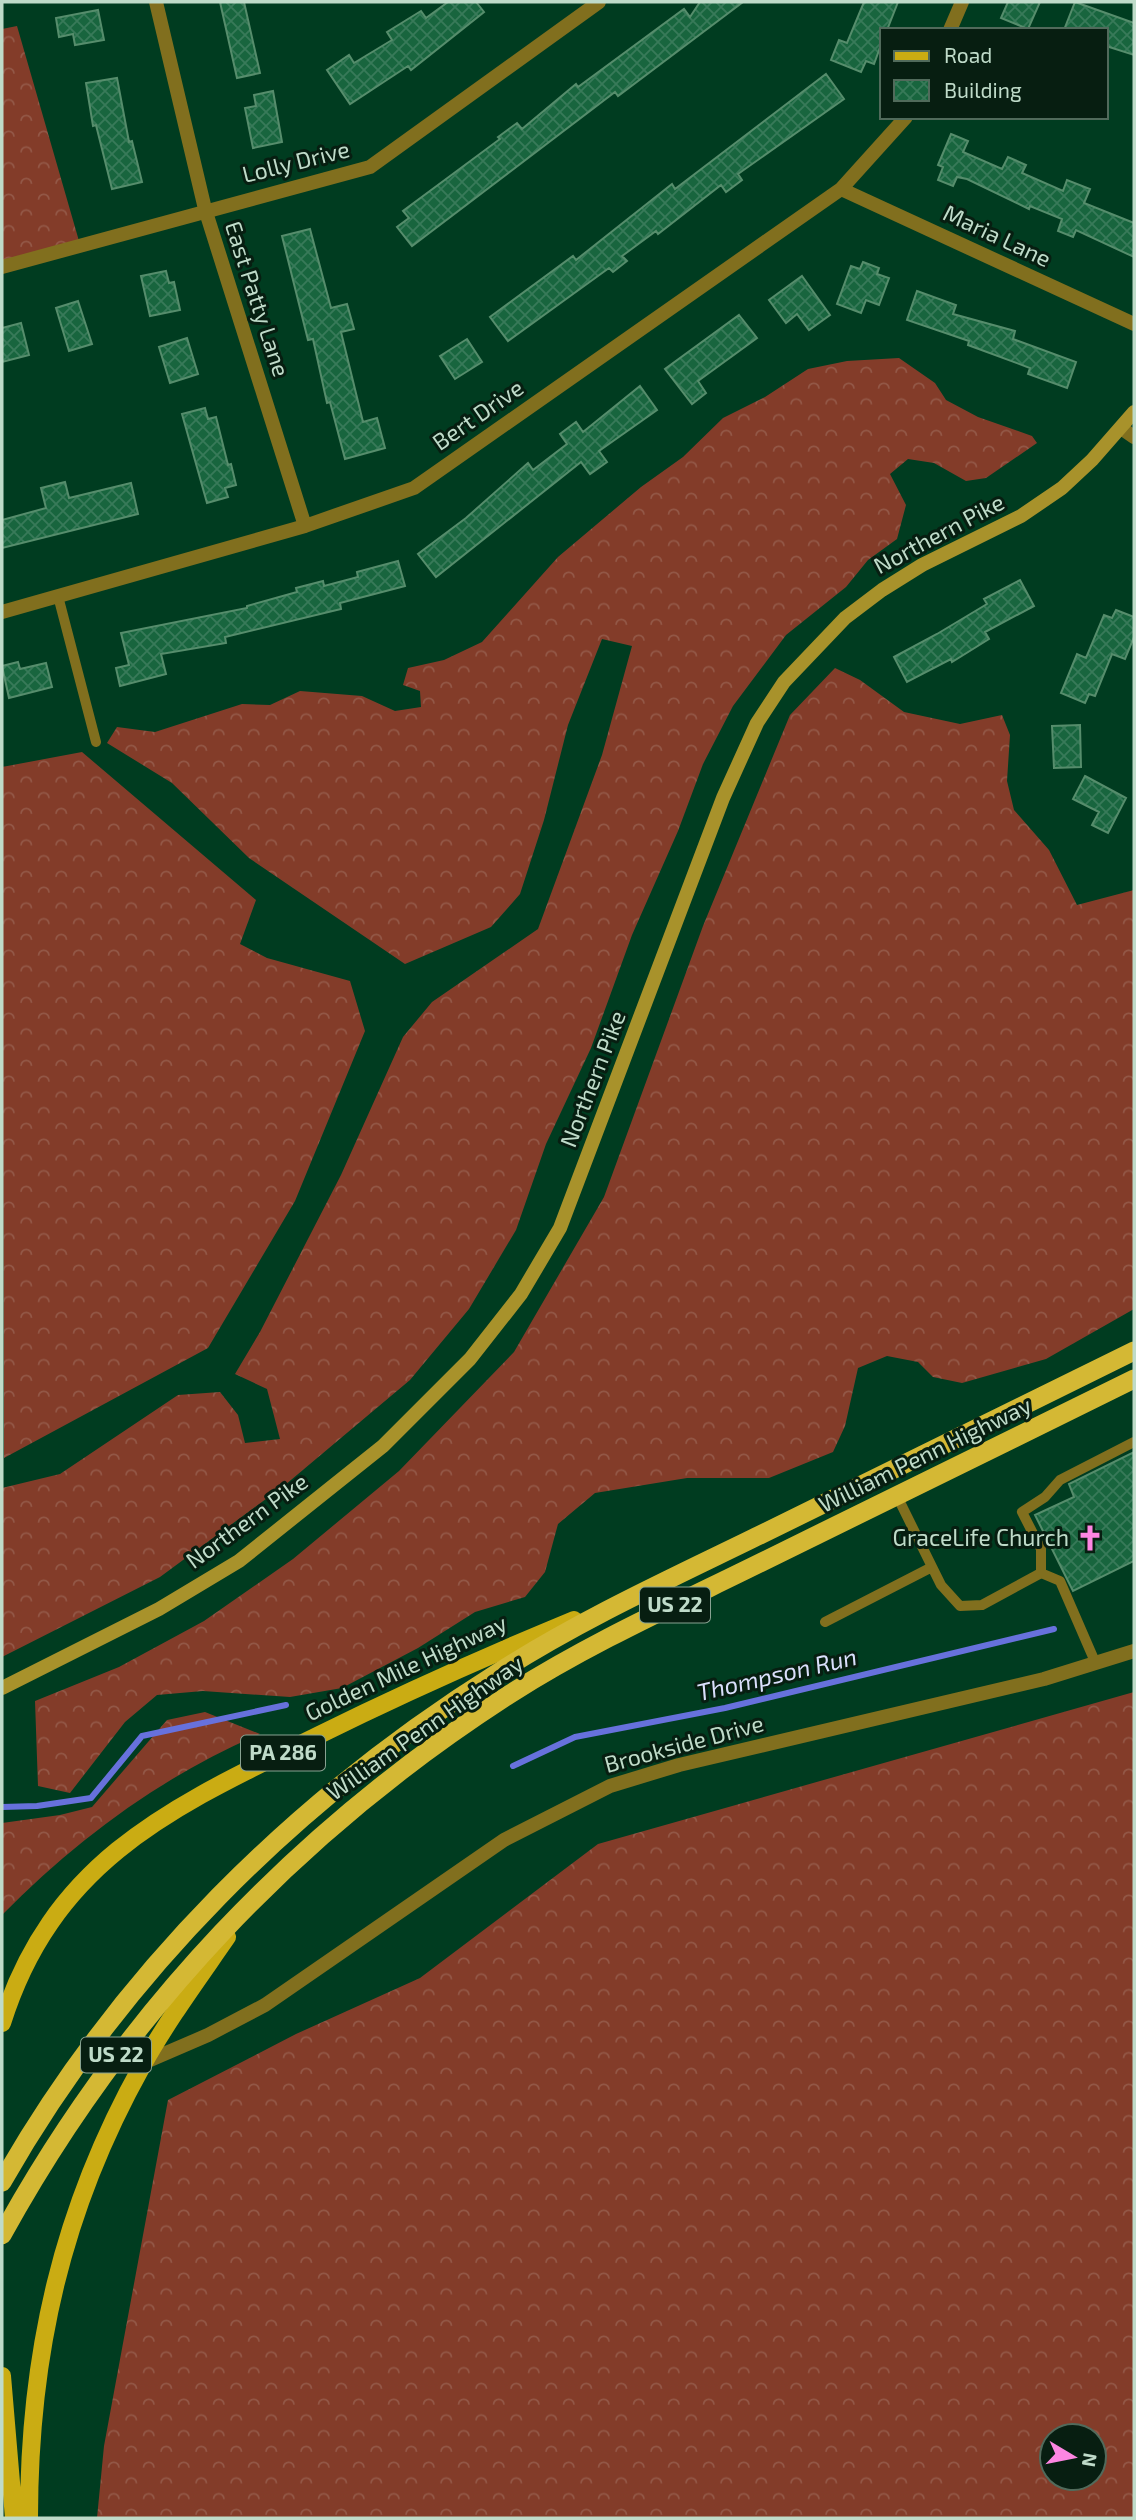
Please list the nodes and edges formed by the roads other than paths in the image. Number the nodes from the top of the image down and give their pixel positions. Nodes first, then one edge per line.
1 (156, 2) edge
2 (599, 2) edge
3 (962, 2) edge
4 (951, 28) edge
5 (904, 119) edge
6 (841, 189) junction
7 (205, 209) junction
8 (2, 267) edge
9 (1134, 324) edge
10 (1134, 412) edge
11 (1121, 429) junction
12 (1134, 438) edge
13 (305, 526) junction
14 (58, 596) junction
15 (2, 612) edge
16 (96, 742) dead end
17 (1134, 1351) edge
18 (1134, 1379) edge
19 (1134, 1442) edge
20 (897, 1496) junction
21 (932, 1567) junction
22 (1041, 1573) junction
23 (652, 1588) junction
24 (825, 1622) dead end
25 (1134, 1651) edge
26 (1096, 1664) junction
27 (2, 1688) edge
28 (257, 1894) junction
29 (2, 2023) edge
30 (143, 2063) junction
31 (2, 2182) edge
32 (2, 2235) edge
33 (2, 2376) edge
34 (14, 2518) edge
35 (29, 2518) edge

1 - 7 street, East Patty Lane
2 - 7 street, Lolly Drive
3 - 4 street
5 - 6 street, Bert Drive
6 - 9 street, Maria Lane
6 - 13 street, Bert Drive
7 - 8 street, Lolly Drive
7 - 13 street, East Patty Lane
10 - 11 main road, Northern Pike
11 - 12 street
11 - 27 main road, Northern Pike
13 - 14 street, Bert Drive
14 - 15 street, Bert Drive
14 - 16 lane
17 - 23 highway, William Penn Highway / US 22
18 - 20 highway, William Penn Highway / US 22
19 - 22 lane
20 - 21 lane
20 - 28 highway, William Penn Highway / US 22
21 - 22 lane
21 - 24 lane
22 - 26 lane
23 - 29 main road, Golden Mile Highway / PA 286
23 - 31 highway, William Penn Highway / US 22
25 - 26 street, Brookside Drive
26 - 30 street, Brookside Drive
28 - 30 main road
28 - 32 highway, William Penn Highway / US 22
30 - 35 main road
33 - 34 main road

